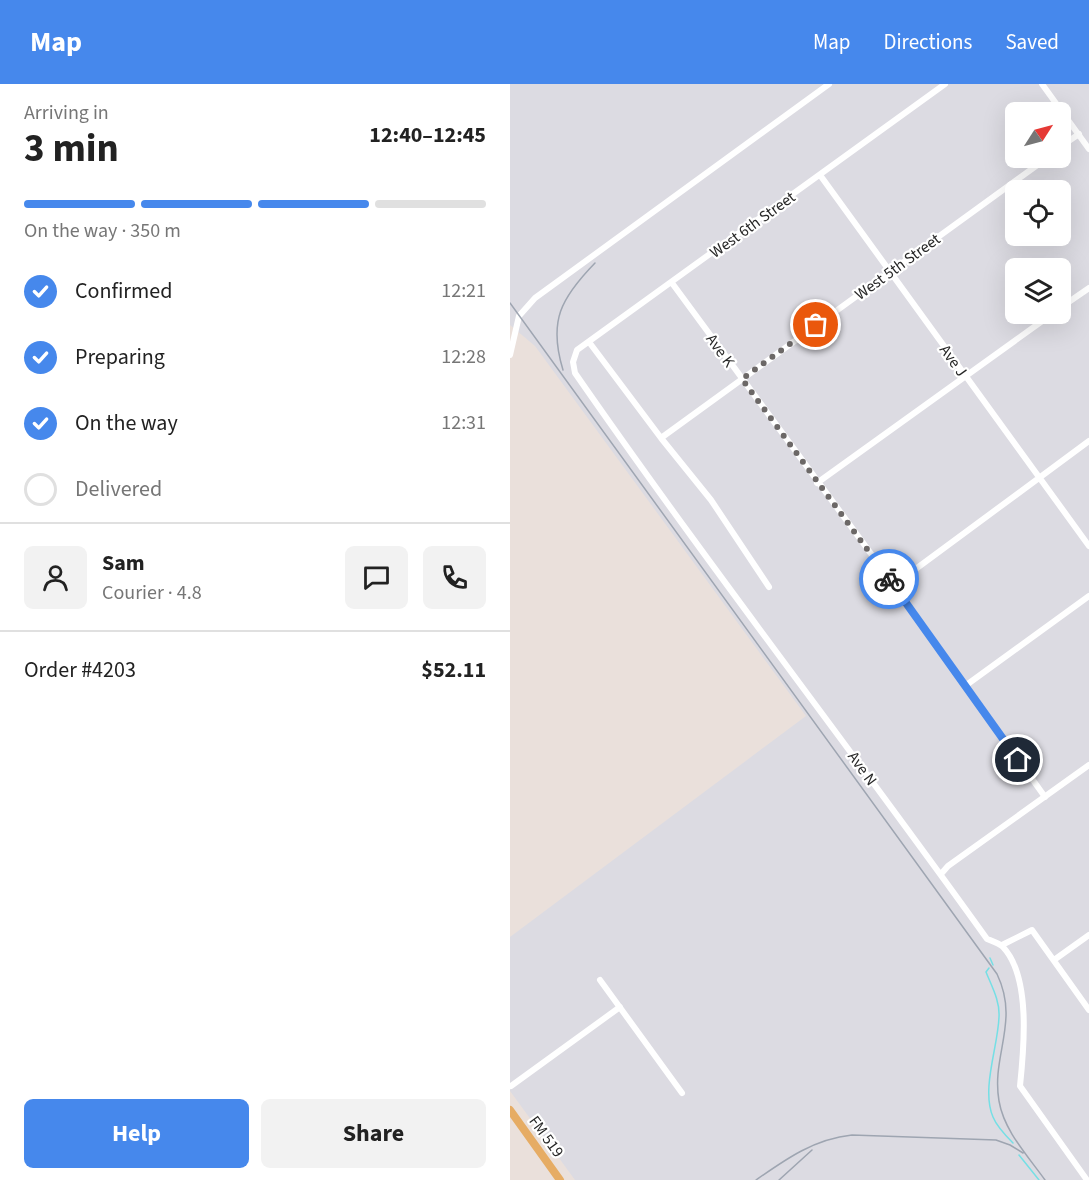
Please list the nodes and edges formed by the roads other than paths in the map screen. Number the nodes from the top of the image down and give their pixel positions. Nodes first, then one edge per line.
1 (830, 84) edge
2 (945, 84) edge
3 (1042, 84) edge
4 (1079, 134) junction
5 (1071, 139) edge
6 (1089, 148) edge
7 (1033, 168) edge
8 (820, 175) junction
9 (890, 271) junction
10 (672, 282) junction
11 (1089, 288) edge
12 (1071, 300) edge
13 (1039, 324) edge
14 (589, 342) junction
15 (510, 355) edge
16 (575, 373) joint
17 (965, 375) junction
18 (742, 379) junction
19 (661, 438) junction
20 (1089, 441) edge
21 (1039, 477) junction
22 (817, 483) junction
23 (1089, 546) edge
24 (894, 585) junction
25 (769, 587) dead end
26 (1089, 596) edge
27 (965, 686) junction
28 (1089, 765) edge
29 (1045, 797) junction
30 (941, 874) junction
31 (1089, 935) edge
32 (1002, 945) junction
33 (1054, 960) junction
34 (600, 980) dead end
35 (620, 1007) junction
36 (1089, 1010) edge
37 (511, 1086) edge
38 (682, 1093) dead end
39 (510, 1110) edge
40 (560, 1180) edge
41 (1087, 1180) edge

1 - 15 street
2 - 8 street, West 6th Street
3 - 4 street
4 - 5 street
4 - 6 street
7 - 9 street, West 5th Street
8 - 9 street, Ave J
8 - 10 street, West 6th Street
9 - 17 street, Ave J
9 - 18 street, West 5th Street
10 - 14 street, West 6th Street
10 - 18 street, Ave K
11 - 12 street
13 - 17 street
14 - 16 street, West 6th Street
14 - 19 street
16 - 30 street, Ave N
17 - 21 street, Ave J
17 - 22 street
18 - 19 street, West 5th Street
18 - 22 street, Ave K
19 - 25 street
20 - 21 street
21 - 23 street, Ave J
21 - 24 street
22 - 24 street, Ave K
24 - 27 street, Ave K
26 - 27 street
27 - 29 street, Ave K
28 - 29 street
29 - 30 street
30 - 32 street, Ave N
31 - 33 street
32 - 33 street
32 - 41 street, Ave N
33 - 36 street
34 - 35 street
35 - 37 street
35 - 38 street
39 - 40 main road, FM 519 / FM 519

